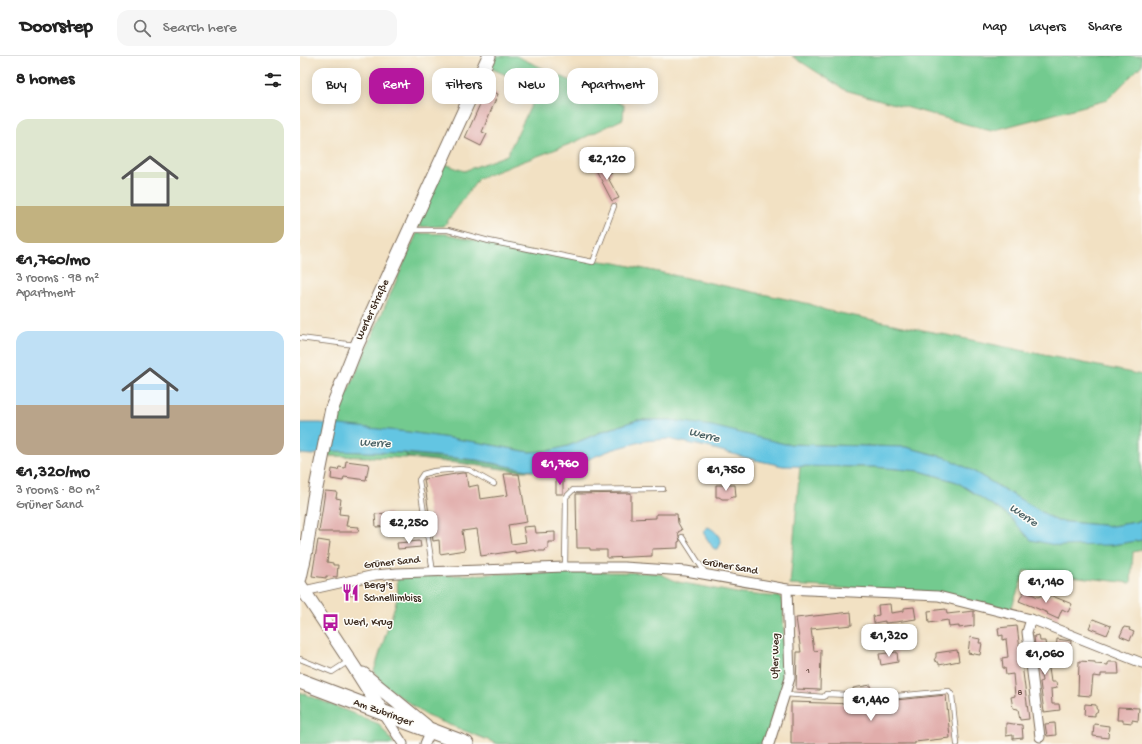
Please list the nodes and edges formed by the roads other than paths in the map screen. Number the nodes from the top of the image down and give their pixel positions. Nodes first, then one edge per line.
1 (489, 56) edge
2 (614, 206) dead end
3 (410, 230) junction
4 (300, 338) edge
5 (357, 345) junction
6 (494, 484) dead end
7 (663, 489) dead end
8 (682, 537) dead end
9 (565, 567) junction
10 (433, 572) junction
11 (707, 575) junction
12 (300, 578) edge
13 (302, 588) edge
14 (788, 589) junction
15 (1031, 619) junction
16 (300, 659) edge
17 (1142, 663) edge
18 (352, 664) junction
19 (300, 681) edge
20 (785, 694) junction
21 (383, 713) junction
22 (431, 730) junction
23 (1040, 737) dead end
24 (403, 744) edge
25 (425, 744) edge
26 (466, 744) edge
27 (769, 744) edge
28 (958, 744) edge

1 - 3 main road, Werler Straße
2 - 3 lane
3 - 5 main road, Werler Straße
4 - 5 lane
5 - 12 main road, Werler Straße
6 - 10 lane
7 - 9 lane
8 - 11 lane
9 - 10 street, Grüner Sand
9 - 11 street, Grüner Sand
10 - 13 street, Grüner Sand
11 - 14 street, Grüner Sand
13 - 18 main road
14 - 15 street, Grüner Sand
14 - 20 street, Ufler Weg
15 - 17 street, Grüner Sand
15 - 23 street
16 - 18 lane
18 - 21 main road
18 - 22 main road
19 - 21 main road, Am Zubringer
20 - 27 street, Ufler Weg
20 - 28 lane
21 - 22 main road, Am Zubringer
21 - 24 street
22 - 25 street
22 - 26 main road, Am Zubringer

